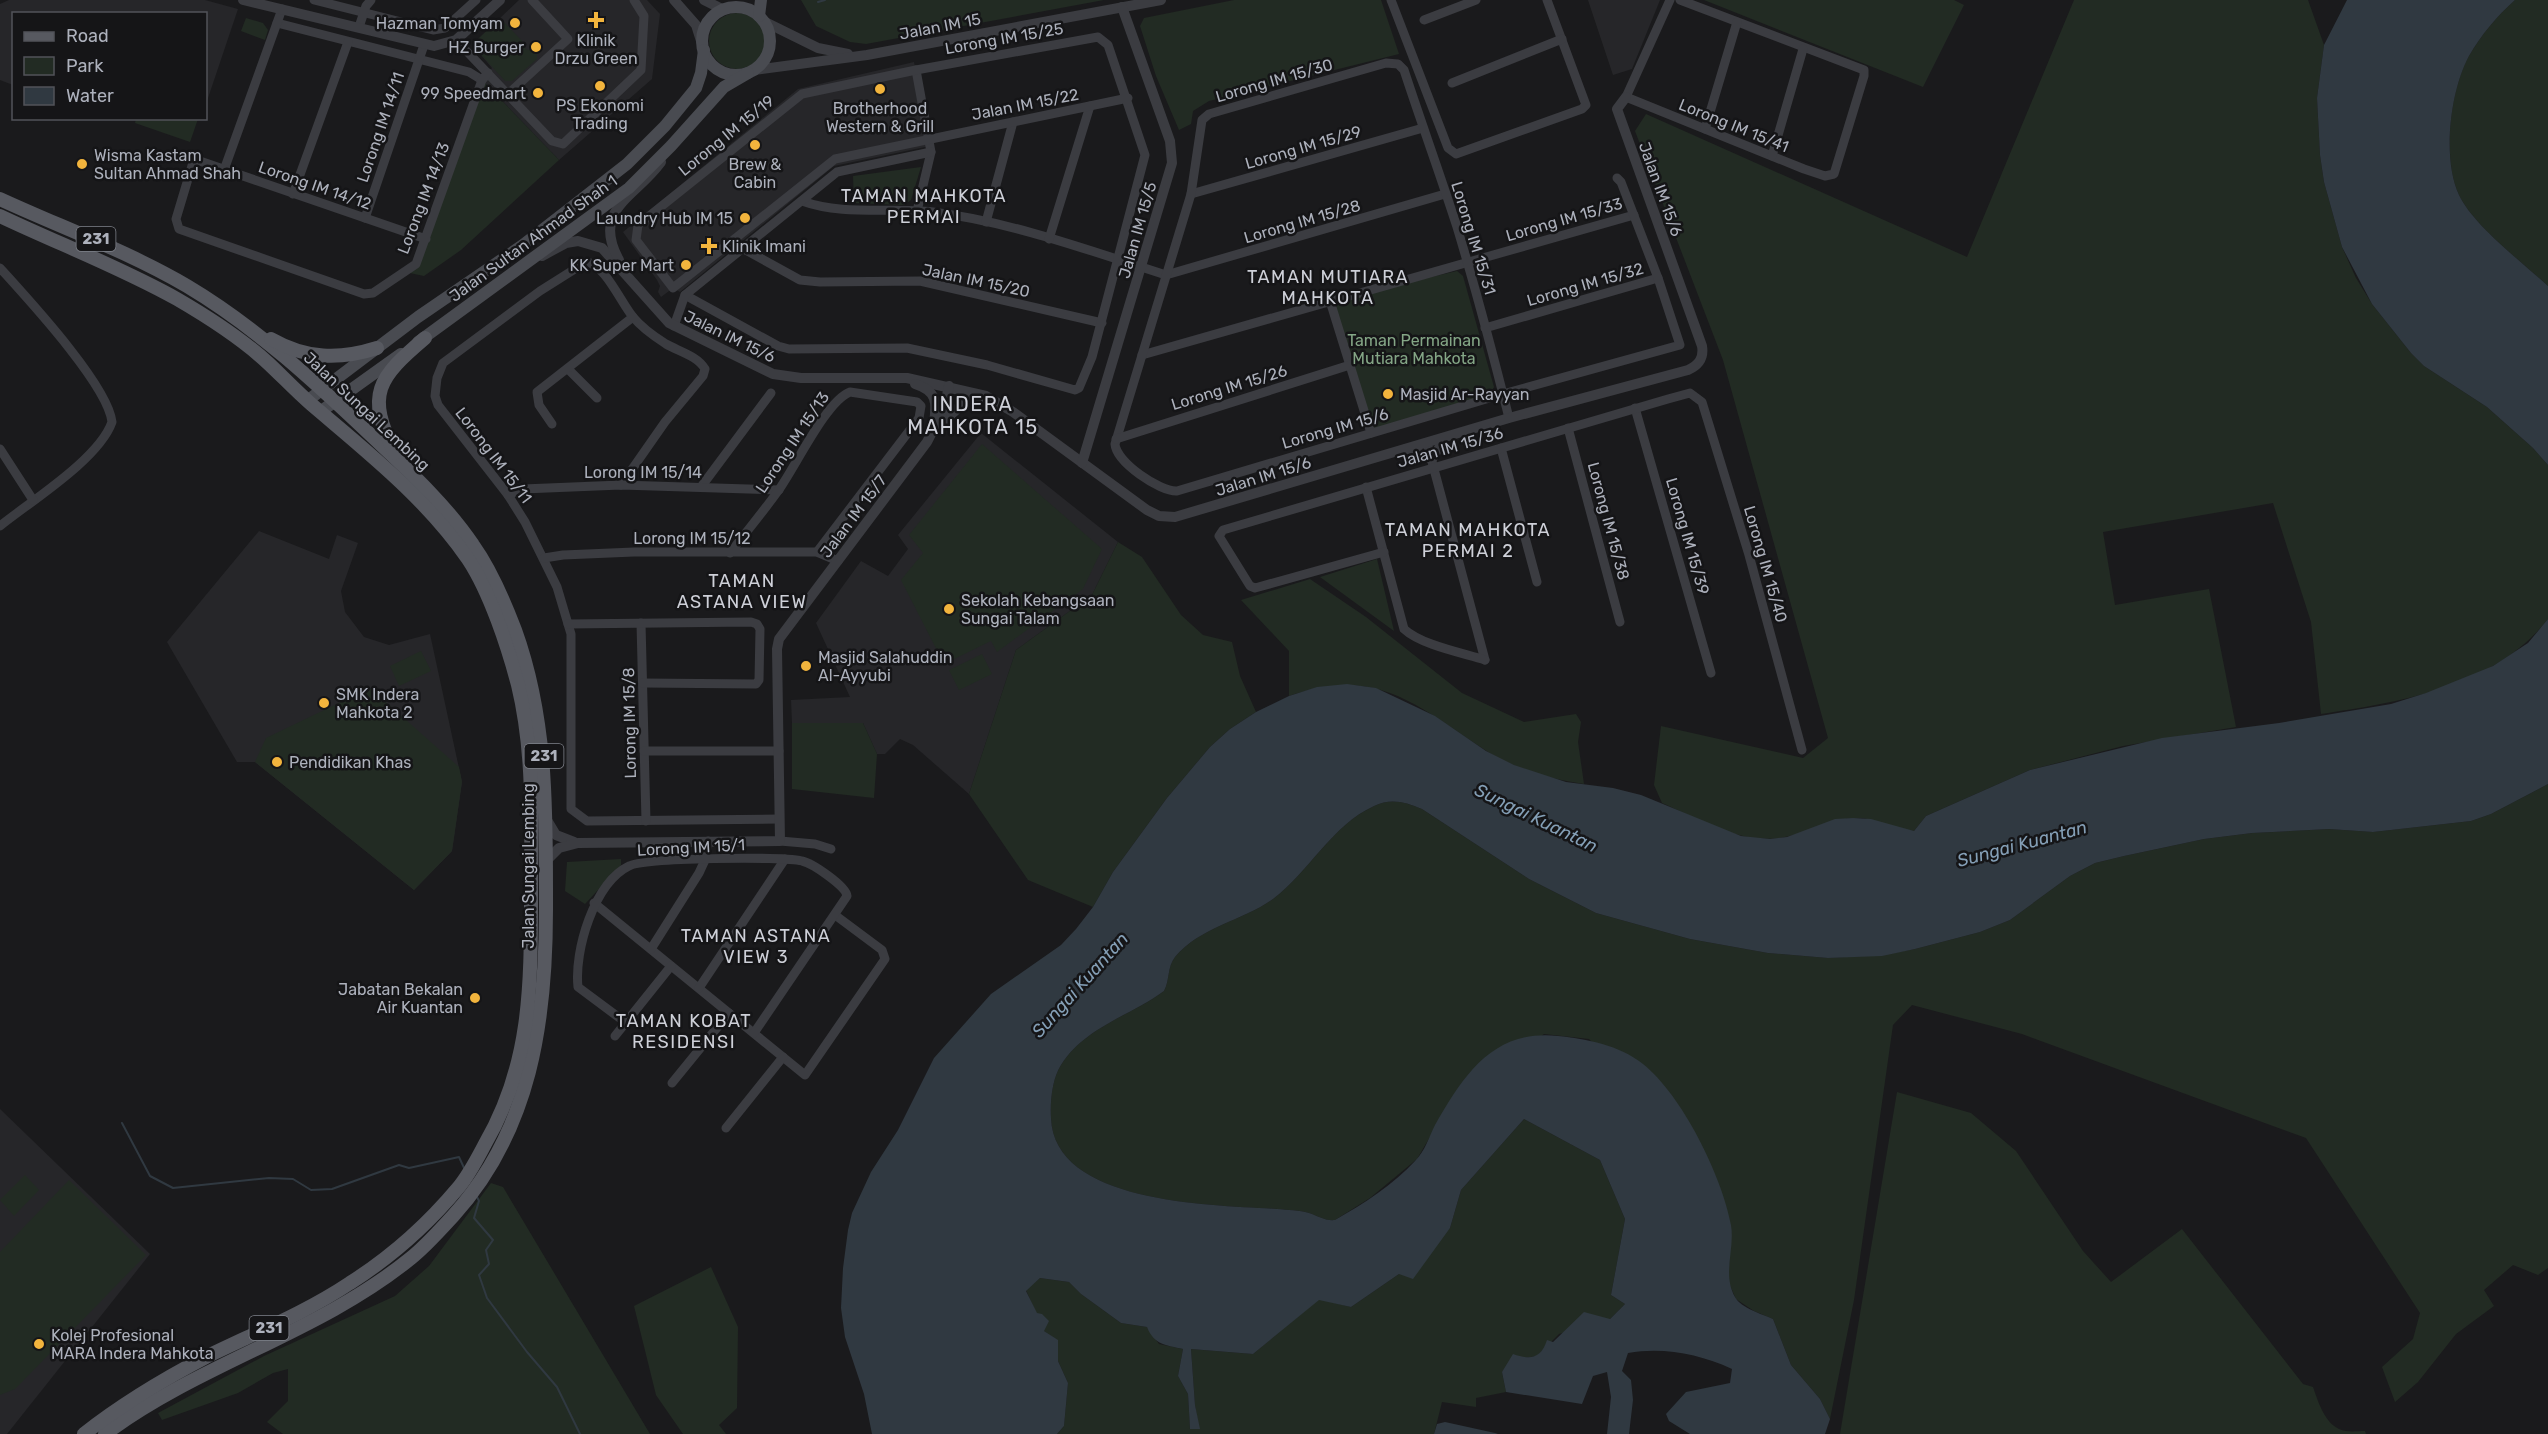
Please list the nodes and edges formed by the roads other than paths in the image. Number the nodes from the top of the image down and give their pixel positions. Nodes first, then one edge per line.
1 (243, 0) edge
2 (314, 0) edge
3 (371, 0) edge
4 (476, 0) edge
5 (500, 0) edge
6 (531, 0) edge
7 (634, 0) edge
8 (674, 0) edge
9 (704, 0) edge
10 (761, 0) edge
11 (1161, 0) edge
12 (1391, 0) edge
13 (1476, 0) edge
14 (1547, 0) edge
15 (1670, 0) edge
16 (1680, 0) edge
17 (729, 6) edge
18 (1122, 7) junction
19 (282, 9) junction
20 (363, 12) junction
21 (309, 16) junction
22 (761, 19) junction
23 (1425, 20) dead end
24 (1737, 22) junction
25 (277, 23) junction
26 (358, 27) junction
27 (1563, 39) junction
28 (456, 40) junction
29 (348, 42) junction
30 (424, 45) junction
31 (703, 47) junction
32 (1803, 49) junction
33 (867, 55) junction
34 (419, 60) junction
35 (916, 69) junction
36 (1404, 70) joint
37 (751, 72) junction
38 (485, 76) junction
39 (1452, 83) dead end
40 (508, 94) junction
41 (1626, 97) junction
42 (1128, 98) junction
43 (1090, 106) junction
44 (1013, 122) junction
45 (1423, 128) junction
46 (1705, 129) junction
47 (929, 139) junction
48 (671, 147) junction
49 (931, 152) junction
50 (1772, 156) junction
51 (835, 159) joint
52 (224, 170) junction
53 (1617, 178) dead end
54 (294, 194) junction
55 (1191, 194) junction
56 (1445, 194) junction
57 (0, 199) edge
58 (802, 201) junction
59 (917, 211) junction
60 (1634, 215) junction
61 (0, 216) edge
62 (365, 218) junction
63 (986, 222) junction
64 (179, 229) joint
65 (426, 239) junction
66 (1050, 239) junction
67 (742, 248) junction
68 (1119, 260) junction
69 (1467, 263) junction
70 (526, 265) junction
71 (1142, 267) junction
72 (0, 268) edge
73 (626, 273) junction
74 (1166, 275) junction
75 (1658, 278) junction
76 (685, 295) junction
77 (1330, 301) junction
78 (633, 317) junction
79 (1102, 322) junction
80 (674, 326) junction
81 (1485, 328) junction
82 (258, 335) junction
83 (424, 338) junction
84 (377, 348) junction
85 (1142, 355) junction
86 (1350, 365) junction
87 (568, 369) junction
88 (892, 378) junction
89 (949, 386) junction
90 (322, 390) junction
91 (771, 393) dead end
92 (1690, 393) joint
93 (1503, 394) junction
94 (597, 398) dead end
95 (334, 400) junction
96 (307, 401) junction
97 (1635, 408) junction
98 (320, 412) junction
99 (1013, 412) junction
100 (1509, 418) junction
101 (552, 424) dead end
102 (1568, 428) junction
103 (933, 432) junction
104 (1371, 434) junction
105 (1116, 438) junction
106 (1444, 438) junction
107 (1427, 443) junction
108 (1501, 448) junction
109 (0, 449) edge
110 (1405, 449) junction
111 (1115, 450) joint
112 (399, 462) junction
113 (1082, 463) junction
114 (1433, 464) junction
115 (621, 485) junction
116 (701, 487) junction
117 (1366, 487) junction
118 (779, 490) junction
119 (508, 495) junction
120 (33, 500) junction
121 (0, 526) edge
122 (817, 552) junction
123 (1384, 552) junction
124 (730, 553) junction
125 (544, 558) junction
126 (838, 561) junction
127 (1537, 582) dead end
128 (1620, 622) dead end
129 (641, 623) junction
130 (568, 624) junction
131 (1711, 673) dead end
132 (643, 683) junction
133 (1802, 750) dead end
134 (644, 751) junction
135 (779, 751) junction
136 (547, 817) junction
137 (779, 819) junction
138 (646, 821) junction
139 (708, 841) junction
140 (780, 841) junction
141 (578, 843) junction
142 (831, 849) dead end
143 (785, 859) junction
144 (705, 860) junction
145 (546, 861) junction
146 (594, 903) junction
147 (835, 915) junction
148 (651, 949) junction
149 (671, 966) junction
150 (699, 988) junction
151 (729, 1013) junction
152 (626, 1022) junction
153 (754, 1033) junction
154 (615, 1036) dead end
155 (783, 1057) junction
156 (672, 1083) dead end
157 (726, 1128) dead end
158 (84, 1434) edge
159 (105, 1434) edge

1 - 19 street
2 - 20 street
2 - 21 street
3 - 20 street
4 - 20 street
5 - 28 street
6 - 40 street
7 - 40 street
8 - 31 street
9 - 17 street
10 - 22 main road
11 - 18 street, Jalan IM 15
12 - 27 street
13 - 23 street
14 - 27 street
15 - 41 street
16 - 24 street
17 - 22 main road
17 - 31 main road
18 - 33 street, Jalan IM 15
18 - 71 street, Jalan IM 15/5
19 - 21 street
19 - 25 street
20 - 26 street
21 - 26 street
22 - 33 street, Jalan IM 15
22 - 37 main road
24 - 32 street
24 - 46 street
25 - 29 street
25 - 52 street
26 - 30 street
27 - 39 street
28 - 30 street
28 - 38 street
29 - 34 street
29 - 54 street
30 - 34 street, Lorong IM 14/11
31 - 37 main road
31 - 84 main road, Jalan Sultan Ahmad Shah 1
32 - 50 street
32 - 50 street, Lorong IM 15/41
33 - 37 street, Jalan IM 15
34 - 38 street
34 - 62 street, Lorong IM 14/11
35 - 42 street, Lorong IM 15/25
35 - 47 street
35 - 51 street, Lorong IM 15/19
36 - 45 street, Lorong IM 15/31
36 - 55 street, Lorong IM 15/30
37 - 48 main road, Jalan Sultan Ahmad Shah 1
38 - 40 street
38 - 65 street, Lorong IM 14/13
41 - 46 street, Lorong IM 15/41
41 - 100 street, Jalan IM 15/6
42 - 43 street, Jalan IM 15/22
42 - 68 street
43 - 44 street, Jalan IM 15/22
43 - 66 street
44 - 47 street, Jalan IM 15/22
44 - 63 street
45 - 55 street, Lorong IM 15/29
45 - 56 street, Lorong IM 15/31
46 - 50 street, Lorong IM 15/41
47 - 49 street
47 - 51 street, Jalan IM 15/22
48 - 70 main road, Jalan Sultan Ahmad Shah 1
48 - 73 street, Jalan IM 15/6
49 - 58 street
49 - 59 street
52 - 54 street, Lorong IM 14/12
52 - 64 street, Lorong IM 14/12
53 - 60 street
54 - 62 street, Lorong IM 14/12
55 - 74 street, Lorong IM 15/30
56 - 69 street, Lorong IM 15/31
56 - 74 street, Lorong IM 15/28
57 - 82 main road, Jalan Sungai Lembing / 231
58 - 59 street
58 - 67 street
59 - 63 street
60 - 69 street, Lorong IM 15/33
60 - 75 street
61 - 96 main road, Jalan Sungai Lembing / 231
62 - 65 street, Lorong IM 14/12
63 - 66 street
64 - 65 street, Lorong IM 14/13
66 - 68 street
67 - 76 street
67 - 79 street, Jalan IM 15/20
68 - 71 street
68 - 79 street
69 - 77 street, Lorong IM 15/33
69 - 81 street, Lorong IM 15/31
70 - 73 street, Jalan IM 15/6
70 - 83 main road, Jalan Sultan Ahmad Shah 1
71 - 74 street
71 - 113 street, Jalan IM 15/5
72 - 120 street
73 - 80 street, Jalan IM 15/6
74 - 85 street, Lorong IM 15/30
75 - 81 street, Lorong IM 15/32
75 - 93 street, Lorong IM 15/6
76 - 79 street, Jalan IM 15/6
76 - 80 street
77 - 85 street, Lorong IM 15/33
77 - 86 street
78 - 87 street
78 - 115 street
78 - 119 street, Lorong IM 15/11
80 - 88 street, Jalan IM 15/6
81 - 93 street, Lorong IM 15/31
82 - 84 main road
82 - 90 main road, Jalan Sungai Lembing / 231
83 - 95 main road, Jalan Sultan Ahmad Shah 1
83 - 112 main road
84 - 90 main road, Jalan Sultan Ahmad Shah 1
85 - 105 street, Lorong IM 15/30
86 - 104 street
86 - 105 street, Lorong IM 15/26
87 - 94 street
87 - 101 street
88 - 89 street, Jalan IM 15/6
88 - 103 street
89 - 99 street, Jalan IM 15/6
89 - 103 street, Jalan IM 15/7
90 - 95 main road, Jalan Sungai Lembing / 231
90 - 96 main road, Jalan Sultan Ahmad Shah 1
91 - 116 street
92 - 97 street, Jalan IM 15/36
92 - 133 street, Lorong IM 15/40
93 - 100 street, Lorong IM 15/31
93 - 104 street, Lorong IM 15/6
95 - 98 main road, Jalan Sultan Ahmad Shah 1
95 - 112 main road, Jalan Sungai Lembing / 231
96 - 98 main road, Jalan Sungai Lembing / 231
97 - 102 street, Jalan IM 15/36
97 - 131 street, Lorong IM 15/39
98 - 158 main road, Jalan Sungai Lembing / 231
99 - 103 street
99 - 113 street, Jalan IM 15/6
100 - 106 street, Jalan IM 15/6
102 - 108 street, Jalan IM 15/36
102 - 128 street, Lorong IM 15/38
103 - 126 street, Jalan IM 15/7
104 - 111 street, Lorong IM 15/6
105 - 111 street, Lorong IM 15/30
106 - 107 street, Jalan IM 15/6
106 - 114 street
107 - 110 street, Jalan IM 15/6
107 - 114 street
108 - 114 street, Jalan IM 15/36
108 - 127 street
109 - 120 street
110 - 113 street, Jalan IM 15/6
110 - 114 street
112 - 136 main road, Jalan Sungai Lembing / 231
114 - 117 street, Jalan IM 15/36
114 - 123 street
115 - 116 street, Lorong IM 15/14
115 - 119 street, Lorong IM 15/14
116 - 118 street, Lorong IM 15/14
117 - 123 street
117 - 123 street, Jalan IM 15/36
118 - 122 street, Lorong IM 15/13
118 - 124 street, Lorong IM 15/13
119 - 125 street, Lorong IM 15/11
120 - 121 street
122 - 124 street, Lorong IM 15/12
122 - 126 street, Lorong IM 15/12
124 - 125 street, Lorong IM 15/12
125 - 130 street, Lorong IM 15/11
126 - 135 street, Jalan IM 15/7
129 - 130 street
129 - 132 street, Lorong IM 15/8
129 - 132 street
130 - 138 street, Lorong IM 15/11
132 - 134 street, Lorong IM 15/8
134 - 135 street
134 - 138 street, Lorong IM 15/8
135 - 137 street, Jalan IM 15/7
136 - 141 street
136 - 145 main road, Jalan Sungai Lembing / 231
137 - 138 street, Lorong IM 15/11
137 - 140 street, Jalan IM 15/7
139 - 140 street
139 - 141 street
139 - 144 street
140 - 142 street
141 - 145 street
143 - 144 street, Lorong IM 15/1
143 - 147 street, Lorong IM 15/1
143 - 150 street
144 - 146 street, Lorong IM 15/1
144 - 148 street
145 - 159 main road, Jalan Sungai Lembing / 231
146 - 148 street
146 - 152 street
147 - 153 street
147 - 155 street
148 - 149 street
149 - 150 street
149 - 152 street
150 - 151 street
151 - 153 street
151 - 156 street
152 - 154 street
153 - 155 street
155 - 157 street

